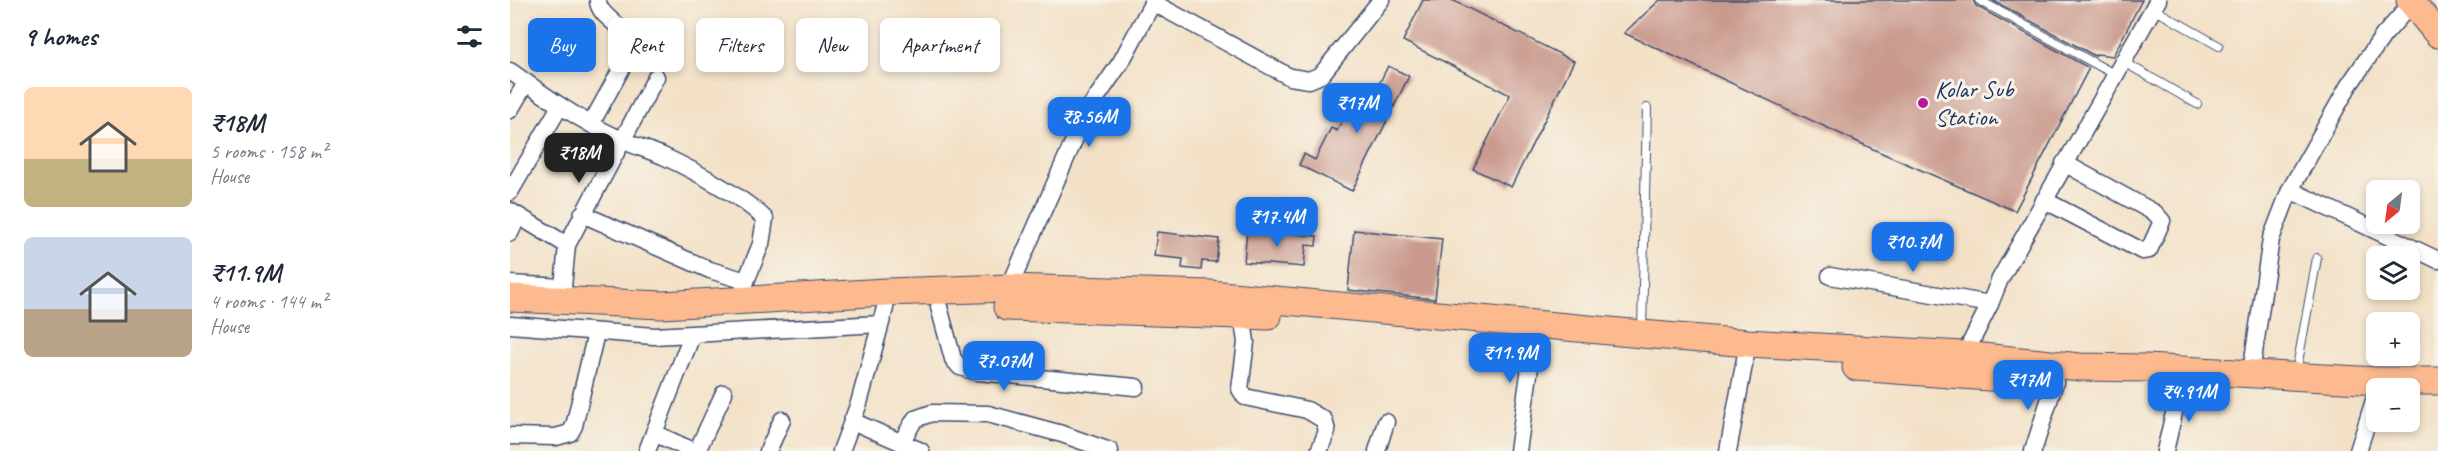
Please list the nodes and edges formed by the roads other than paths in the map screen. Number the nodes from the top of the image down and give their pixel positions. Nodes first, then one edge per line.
1 (598, 0) edge
2 (1381, 0) edge
3 (1979, 0) edge
4 (1153, 1) edge
5 (2411, 2) edge
6 (2155, 4) edge
7 (2438, 33) edge
8 (2219, 46) dead end
9 (2118, 68) junction
10 (510, 71) edge
11 (656, 77) dead end
12 (526, 82) junction
13 (2197, 104) dead end
14 (560, 106) junction
15 (1647, 108) dead end
16 (510, 110) edge
17 (591, 124) junction
18 (621, 140) junction
19 (2064, 163) junction
20 (2290, 190) junction
21 (510, 192) edge
22 (2044, 200) junction
23 (514, 214) edge
24 (582, 214) junction
25 (510, 234) edge
26 (567, 245) junction
27 (2317, 258) dead end
28 (2438, 260) edge
29 (1830, 276) dead end
30 (510, 284) edge
31 (1009, 288) junction
32 (743, 291) junction
33 (510, 298) edge
34 (553, 301) junction
35 (1990, 304) junction
36 (939, 307) junction
37 (884, 308) junction
38 (510, 311) edge
39 (1242, 315) junction
40 (510, 325) edge
41 (596, 333) junction
42 (1534, 334) junction
43 (1642, 334) junction
44 (692, 335) junction
45 (1747, 351) junction
46 (1961, 365) junction
47 (2252, 373) junction
48 (2296, 376) junction
49 (2438, 381) edge
50 (2055, 382) junction
51 (2420, 384) edge
52 (1136, 387) dead end
53 (2180, 388) junction
54 (2366, 389) edge
55 (2366, 391) edge
56 (724, 393) dead end
57 (2420, 396) edge
58 (2438, 396) edge
59 (783, 420) dead end
60 (852, 421) junction
61 (1386, 422) dead end
62 (2366, 426) edge
63 (654, 433) junction
64 (510, 436) edge
65 (902, 441) junction
66 (647, 451) edge
67 (695, 451) edge
68 (768, 451) edge
69 (841, 451) edge
70 (921, 451) edge
71 (1110, 451) edge
72 (1319, 451) edge
73 (1377, 451) edge
74 (1518, 451) edge
75 (1728, 451) edge
76 (2033, 451) edge
77 (2165, 451) edge
78 (2358, 451) edge

1 - 17 street
2 - 4 street
3 - 9 lane
4 - 31 street
5 - 7 main road
5 - 20 street
6 - 8 lane
6 - 9 street
9 - 13 lane
9 - 19 street
10 - 12 street
11 - 18 street
12 - 14 street
12 - 16 street
14 - 17 street
14 - 21 street
15 - 43 lane
17 - 18 street
18 - 24 street
18 - 32 street
19 - 22 street
19 - 22 street
20 - 28 street
20 - 47 street
22 - 35 street
23 - 25 street
23 - 26 street
24 - 26 street
24 - 32 street
26 - 34 street
27 - 48 lane
29 - 35 street
30 - 34 street
31 - 37 main road
31 - 42 main road
32 - 34 main road
32 - 37 main road
33 - 34 main road
34 - 37 main road
34 - 38 main road
35 - 46 street
36 - 37 main road
36 - 39 main road
36 - 52 street
37 - 44 street
37 - 60 street
39 - 42 main road
39 - 72 street
40 - 41 street
41 - 44 street
41 - 64 street
42 - 43 main road
42 - 45 main road
42 - 74 street
43 - 45 main road
44 - 63 street
45 - 46 main road
45 - 75 street
46 - 47 main road
46 - 50 main road
47 - 48 main road
48 - 54 main road
49 - 51 main road
50 - 53 main road
50 - 76 street
53 - 55 main road
53 - 77 street
56 - 67 street
57 - 58 main road
59 - 68 street
60 - 65 street
60 - 69 street
61 - 73 street
62 - 78 street
63 - 66 street
63 - 67 street
65 - 70 street
65 - 71 street

